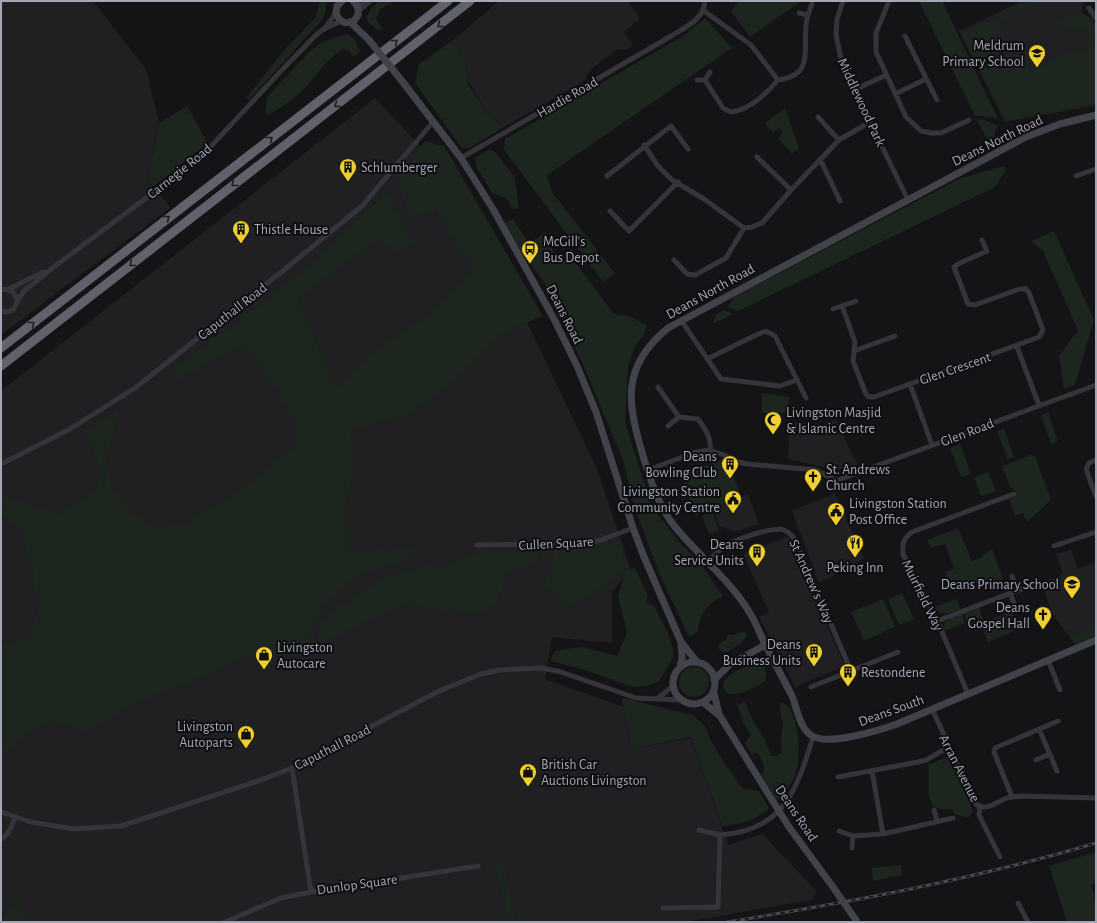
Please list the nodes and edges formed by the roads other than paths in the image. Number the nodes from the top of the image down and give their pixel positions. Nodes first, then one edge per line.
1 (366, 1) edge
2 (370, 1) edge
3 (448, 1) edge
4 (470, 1) edge
5 (705, 1) edge
6 (843, 1) edge
7 (889, 1) edge
8 (354, 2) edge
9 (812, 4) dead end
10 (337, 5) edge
11 (1089, 8) dead end
12 (704, 10) junction
13 (799, 13) dead end
14 (358, 14) junction
15 (808, 15) junction
16 (1096, 18) edge
17 (341, 21) junction
18 (350, 22) junction
19 (324, 29) junction
20 (362, 32) junction
21 (905, 36) dead end
22 (710, 72) dead end
23 (886, 75) junction
24 (926, 79) junction
25 (697, 80) dead end
26 (705, 80) junction
27 (778, 80) junction
28 (854, 90) junction
29 (895, 94) junction
30 (937, 100) dead end
31 (1096, 115) edge
32 (818, 117) dead end
33 (969, 120) dead end
34 (433, 122) junction
35 (870, 122) junction
36 (839, 140) junction
37 (644, 145) junction
38 (688, 149) dead end
39 (757, 157) dead end
40 (461, 158) junction
41 (820, 159) junction
42 (1096, 169) edge
43 (607, 176) dead end
44 (1076, 176) dead end
45 (678, 182) junction
46 (791, 190) junction
47 (840, 200) dead end
48 (908, 200) junction
49 (610, 211) dead end
50 (744, 228) junction
51 (982, 240) dead end
52 (674, 260) dead end
53 (55, 266) junction
54 (9, 289) junction
55 (1, 290) edge
56 (18, 300) junction
57 (856, 301) dead end
58 (842, 306) junction
59 (833, 309) dead end
60 (2, 312) edge
61 (681, 320) junction
62 (895, 336) dead end
63 (1017, 347) junction
64 (1, 348) edge
65 (854, 351) junction
66 (707, 359) junction
67 (1, 366) edge
68 (797, 380) junction
69 (910, 384) junction
70 (1096, 385) edge
71 (658, 387) dead end
72 (806, 398) dead end
73 (1040, 405) junction
74 (680, 417) junction
75 (668, 426) dead end
76 (932, 445) junction
77 (710, 450) junction
78 (1096, 460) edge
79 (1, 464) edge
80 (648, 470) junction
81 (1014, 494) dead end
82 (1096, 497) edge
83 (633, 528) junction
84 (1096, 532) edge
85 (477, 545) dead end
86 (1054, 546) dead end
87 (707, 562) junction
88 (1012, 576) dead end
89 (1024, 588) dead end
90 (1017, 591) junction
91 (1010, 594) junction
92 (1015, 606) dead end
93 (937, 621) junction
94 (1096, 640) edge
95 (681, 642) junction
96 (765, 645) junction
97 (898, 652) dead end
98 (1048, 660) junction
99 (697, 662) junction
100 (729, 665) junction
101 (680, 667) junction
102 (710, 668) junction
103 (851, 671) junction
104 (714, 680) junction
105 (673, 686) junction
106 (811, 687) dead end
107 (1060, 690) dead end
108 (714, 693) junction
109 (968, 694) junction
110 (656, 699) junction
111 (681, 700) junction
112 (704, 703) junction
113 (932, 709) junction
114 (720, 716) junction
115 (1058, 721) dead end
116 (1039, 729) junction
117 (813, 737) junction
118 (948, 747) junction
119 (1050, 754) junction
120 (1036, 760) dead end
121 (292, 768) junction
122 (1057, 771) dead end
123 (872, 772) junction
124 (838, 777) dead end
125 (1012, 797) junction
126 (1096, 798) edge
127 (980, 807) junction
128 (934, 810) dead end
129 (1, 812) edge
130 (15, 817) junction
131 (953, 818) dead end
132 (937, 821) junction
133 (699, 830) dead end
134 (839, 831) dead end
135 (720, 834) junction
136 (883, 834) junction
137 (853, 836) junction
138 (1, 839) edge
139 (852, 848) dead end
140 (1000, 858) dead end
141 (478, 866) dead end
142 (311, 892) junction
143 (1018, 903) dead end
144 (663, 908) dead end
145 (857, 921) edge
146 (225, 922) edge
147 (1028, 922) edge

1 - 8 street
2 - 14 street
64 -> 3 highway
4 -> 67 highway
5 - 12 street
6 - 28 street, Middlewood Park
7 - 23 street
8 - 14 street, Deans Road
9 - 15 street
10 - 17 street
10 - 19 street, Carnegie Road
11 - 16 street
12 - 27 street
12 - 40 street, Hardie Road
13 - 15 street
14 - 18 street
14 - 20 street, Deans Road
15 - 27 street
17 - 18 street
17 - 19 street, Carnegie Road
18 - 20 street, Deans Road
19 - 53 street, Carnegie Road
20 - 34 street, Deans Road, bridge
21 - 24 street
22 - 26 street
23 - 28 street
23 - 29 street
24 - 29 street
24 - 30 street
25 - 26 street
26 - 27 street
28 - 35 street, Middlewood Park
29 - 33 street
31 - 48 street, Deans North Road
32 - 36 street
34 - 40 street, Deans Road
34 - 79 street, Caputhall Road
35 - 36 street
35 - 48 street, Middlewood Park
36 - 41 street
37 - 38 street
37 - 43 street
37 - 45 street
39 - 46 street
40 - 83 street, Deans Road
41 - 46 street
41 - 47 street
42 - 44 street
45 - 49 street
45 - 50 street
46 - 50 street
48 - 61 street, Deans North Road
50 - 52 street
51 - 63 street, Glen Crescent
53 - 54 street, Carnegie Road
53 - 56 street, Carnegie Road
54 - 55 street, Carnegie Road
54 - 56 street
56 - 60 street, Carnegie Road
57 - 58 street
58 - 59 street
58 - 65 street
61 - 66 street
61 - 80 street, Deans North Road
62 - 65 street
63 - 69 street, Glen Crescent
63 - 73 street
65 - 69 street
66 - 68 street
66 - 68 street
68 - 72 street
69 - 76 street, Glen Crescent
70 - 73 street, Glen Road
71 - 74 street
73 - 76 street, Glen Road
74 - 75 street
74 - 77 street
76 - 77 street, Glen Road
77 - 80 street
78 - 82 street
80 - 87 street, Deans North Road
81 - 93 street, Muirfield Way
83 - 85 street, Cullen Square
83 - 95 street, Deans Road
84 - 86 street
87 - 96 street, Deans North Road
87 - 103 street, St Andrew's Way
88 - 90 street
89 - 90 street
90 - 91 street
91 - 92 street
91 - 93 street
93 - 109 street, Muirfield Way
94 - 98 street, Deans South
95 - 99 street, Deans Road
95 - 101 street, Deans Road
96 - 100 street
96 - 117 street
97 - 103 street
98 - 107 street
98 - 109 street, Deans South
99 - 101 street
99 - 102 street
100 - 102 street
100 - 104 street
101 - 105 street
102 - 104 street
103 - 106 street
104 - 108 street
105 - 110 street
105 - 111 street
108 - 112 street
108 - 114 street, Deans Road
109 - 113 street, Deans South
110 - 111 street, Caputhall Road
110 - 121 street, Caputhall Road
111 - 112 street
112 - 114 street, Deans Road
113 - 117 street, Deans South
113 - 118 street, Arran Avenue
114 - 145 street, Deans Road, bridge
115 - 116 street
116 - 119 street
116 - 125 street
117 - 135 street
118 - 123 street
118 - 127 street, Arran Avenue
119 - 120 street
119 - 122 street
121 - 130 street, Caputhall Road
121 - 142 street, Dunlop Square
123 - 124 street
123 - 136 street
125 - 126 street, Arran Avenue
125 - 127 street, Arran Avenue
127 - 140 street
128 - 132 street
129 - 130 street, Caputhall Road
130 - 138 street
131 - 132 street
132 - 136 street
133 - 135 street
134 - 137 street
135 - 144 street
136 - 137 street
137 - 139 street
141 - 142 street, Dunlop Square
142 - 146 street
143 - 147 street

